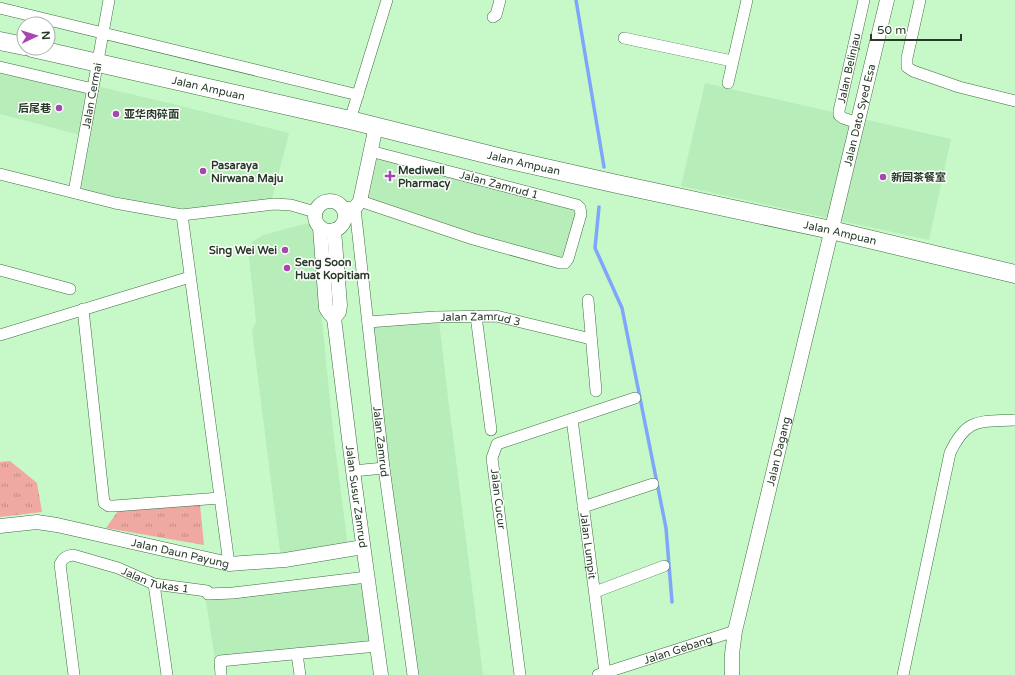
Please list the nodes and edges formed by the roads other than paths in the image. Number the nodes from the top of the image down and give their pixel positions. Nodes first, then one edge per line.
1 (109, 0) edge
2 (387, 0) edge
3 (500, 0) edge
4 (747, 0) edge
5 (864, 0) edge
6 (887, 0) edge
7 (920, 0) edge
8 (0, 8) edge
9 (493, 17) dead end
10 (103, 32) junction
11 (624, 38) dead end
12 (0, 41) edge
13 (16, 44) edge
14 (56, 54) edge
15 (732, 61) junction
16 (97, 63) junction
17 (0, 67) edge
18 (728, 83) dead end
19 (93, 89) junction
20 (358, 95) junction
21 (1014, 98) edge
22 (350, 120) junction
23 (858, 123) junction
24 (376, 126) junction
25 (370, 152) junction
26 (0, 174) edge
27 (74, 192) junction
28 (353, 206) junction
29 (315, 212) junction
30 (182, 215) junction
31 (320, 227) junction
32 (334, 230) junction
33 (831, 230) junction
34 (0, 270) edge
35 (1015, 274) edge
36 (190, 277) junction
37 (70, 289) dead end
38 (588, 300) dead end
39 (83, 309) junction
40 (476, 316) junction
41 (334, 318) junction
42 (368, 322) junction
43 (0, 335) edge
44 (591, 339) junction
45 (596, 391) dead end
46 (635, 398) dead end
47 (572, 419) junction
48 (1015, 420) edge
49 (491, 430) dead end
50 (384, 468) junction
51 (353, 471) junction
52 (653, 484) dead end
53 (220, 498) junction
54 (583, 507) junction
55 (0, 526) edge
56 (363, 547) junction
57 (229, 564) junction
58 (664, 566) dead end
59 (367, 577) junction
60 (154, 584) junction
61 (594, 592) junction
62 (735, 631) junction
63 (376, 646) junction
64 (297, 654) junction
65 (602, 674) edge
66 (734, 674) edge
67 (74, 675) edge
68 (167, 675) edge
69 (221, 675) edge
70 (300, 675) edge
71 (381, 675) edge
72 (413, 675) edge
73 (520, 675) edge
74 (903, 675) edge

1 - 10 street, Jalan Cermai
2 - 20 street
3 - 9 street
4 - 15 street
5 - 23 street, Jalan Belinjau
6 - 23 street, Jalan Dato Syed Esa
7 - 21 street
8 - 10 street
10 - 16 street, Jalan Cermai
10 - 20 street
11 - 15 street
12 - 13 main road
14 - 16 main road, Jalan Ampuan
15 - 18 street
16 - 19 street, Jalan Cermai
16 - 22 main road, Jalan Ampuan
17 - 19 street
19 - 27 street, Jalan Cermai
20 - 22 street
22 - 24 main road, Jalan Ampuan
23 - 33 street, Jalan Dato Syed Esa
24 - 25 street, Jalan Zamrud
24 - 33 main road, Jalan Ampuan
25 - 28 street, Jalan Zamrud
25 - 28 street, Jalan Zamrud 1
26 - 27 street
27 - 30 street
28 - 29 street
28 - 32 street
28 - 42 street, Jalan Zamrud
29 - 30 street
29 - 31 street
30 - 36 street
31 - 32 street
31 - 41 street
32 - 41 street
33 - 35 main road, Jalan Ampuan
33 - 62 street, Jalan Dagang
34 - 37 street
36 - 39 street
36 - 53 street
38 - 44 street
39 - 43 street
39 - 53 street
40 - 42 street, Jalan Zamrud 3
40 - 44 street, Jalan Zamrud 3
40 - 49 street
41 - 51 street, Jalan Susur Zamrud
42 - 50 street, Jalan Zamrud
44 - 45 street
46 - 47 street, Jalan Cucur
47 - 54 street, Jalan Lumpit
47 - 73 street, Jalan Cucur
48 - 74 street
50 - 51 street
50 - 72 street, Jalan Zamrud
51 - 56 street, Jalan Susur Zamrud
52 - 54 street
53 - 57 street
54 - 61 street, Jalan Lumpit
55 - 57 street, Jalan Daun Payung
56 - 57 street, Jalan Daun Payung
56 - 59 street, Jalan Susur Zamrud
58 - 61 street
59 - 60 street, Jalan Tukas 1
59 - 63 street, Jalan Susur Zamrud
60 - 67 street, Jalan Tukas 1
60 - 68 street
61 - 65 street, Jalan Lumpit
62 - 65 street, Jalan Gebang
62 - 66 street, Jalan Dagang
63 - 64 street
63 - 71 street, Jalan Susur Zamrud
64 - 69 street
64 - 70 street

